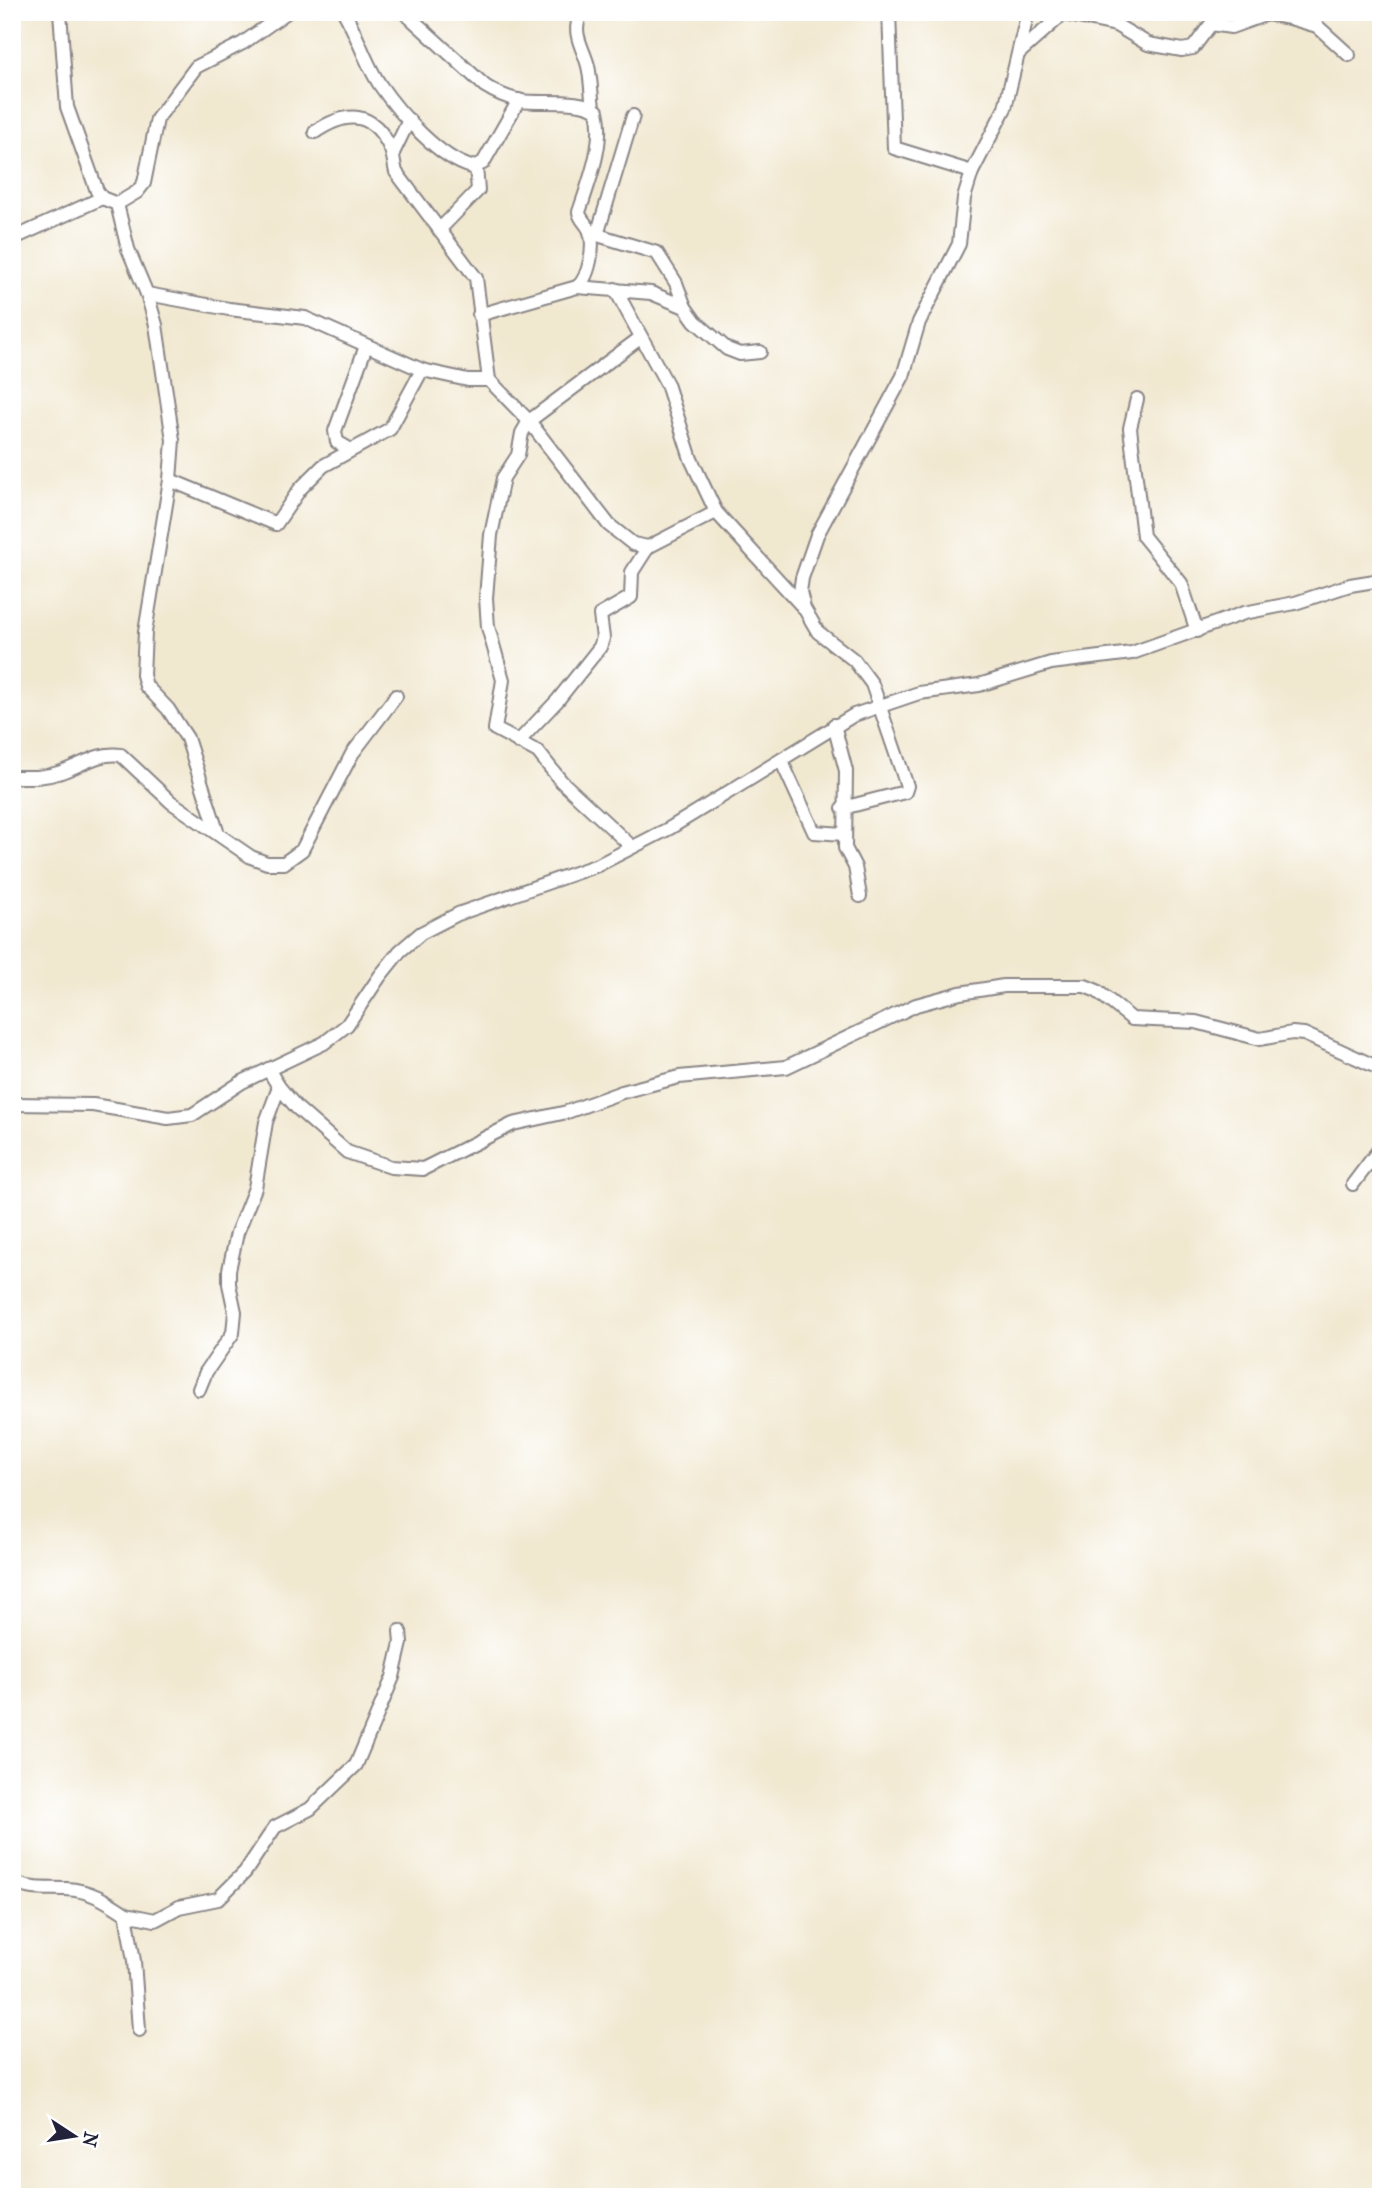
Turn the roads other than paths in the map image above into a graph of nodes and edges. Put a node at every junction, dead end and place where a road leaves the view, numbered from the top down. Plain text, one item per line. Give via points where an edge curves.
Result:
1 (60, 12) edge
2 (287, 12) edge
3 (344, 12) edge
4 (404, 12) edge
5 (582, 12) edge
6 (889, 12) edge
7 (1028, 12) edge
8 (1061, 13) edge
9 (1020, 53) junction
10 (1349, 55) dead end
11 (519, 100) junction
12 (593, 107) junction
13 (633, 117) dead end
14 (409, 120) junction
15 (315, 132) dead end
16 (393, 153) junction
17 (476, 167) junction
18 (972, 172) junction
19 (102, 198) junction
20 (117, 204) junction
21 (439, 229) junction
22 (594, 234) junction
23 (12, 239) edge
24 (578, 287) junction
25 (615, 289) junction
26 (147, 294) junction
27 (685, 307) junction
28 (479, 315) junction
29 (640, 338) junction
30 (366, 346) junction
31 (760, 352) dead end
32 (422, 370) junction
33 (489, 380) junction
34 (1137, 399) dead end
35 (528, 421) junction
36 (351, 450) junction
37 (170, 480) junction
38 (716, 512) junction
39 (648, 547) junction
40 (1381, 580) edge
41 (804, 608) junction
42 (1197, 631) junction
43 (396, 696) dead end
44 (878, 704) junction
45 (834, 725) junction
46 (518, 742) junction
47 (781, 760) junction
48 (12, 778) edge
49 (843, 808) junction
50 (218, 834) junction
51 (844, 834) junction
52 (631, 846) junction
53 (860, 896) dead end
54 (268, 1069) junction
55 (1381, 1069) edge
56 (279, 1087) junction
57 (12, 1104) edge
58 (1381, 1147) edge
59 (1353, 1184) dead end
60 (199, 1389) dead end
61 (400, 1631) dead end
62 (12, 1881) edge
63 (126, 1914) junction
64 (139, 2030) dead end

1 - 19 street via 67,107
2 - 20 street via 243,43 196,67 157,119 144,183
3 - 14 street via 380,85
4 - 11 street via 485,86
5 - 12 street via 576,33 588,65
6 - 18 street via 894,148
7 - 9 street
8 - 9 street
8 - 10 street via 1116,26 1148,44 1182,50 1193,48 1211,24 1231,27 1273,15 1317,26
9 - 18 street via 1005,108
11 - 12 street
11 - 17 street
12 - 22 street via 599,134 579,212
13 - 22 street
14 - 16 street
14 - 17 street via 449,156
15 - 16 street via 339,118 371,121
16 - 21 street via 396,172
17 - 21 street via 478,190
18 - 41 street via 964,198 960,244 919,322 903,376 817,535 802,578
19 - 20 street
19 - 23 street
20 - 26 street via 128,249
21 - 28 street via 476,278
22 - 24 street via 586,273
22 - 27 street via 657,253
24 - 25 street
24 - 28 street
25 - 27 street via 651,293
25 - 29 street
26 - 30 street via 305,318
26 - 37 street via 170,406
27 - 31 street via 727,349 740,354
28 - 33 street
29 - 35 street
29 - 38 street via 667,384 691,459
30 - 32 street
30 - 36 street via 335,431 337,442
32 - 33 street
32 - 36 street via 390,429
33 - 35 street
34 - 42 street via 1130,428 1143,536 1181,583
35 - 39 street via 608,525 633,544
35 - 46 street via 518,455 498,494 486,598 488,627 503,680 494,725 500,735
36 - 37 street via 314,475 276,524
37 - 50 street via 145,632 143,675 146,686 187,738
38 - 39 street
38 - 41 street
39 - 46 street via 632,572 631,597 600,615 600,647
40 - 42 street via 1244,613
41 - 44 street via 818,632 866,673
42 - 44 street via 1132,653 1051,663 979,685
43 - 50 street via 352,754 302,850 284,863 267,863
44 - 45 street
44 - 49 street via 907,789
45 - 47 street
45 - 49 street via 846,771
46 - 52 street via 538,752 561,781
47 - 51 street via 814,832
47 - 52 street via 670,828
48 - 50 street via 55,774 102,754 121,755 171,802
49 - 51 street
51 - 53 street
52 - 54 street via 598,865 458,915 421,933 393,959 347,1025 307,1052
54 - 56 street
54 - 57 street via 208,1107 181,1117 155,1117 93,1105
55 - 56 street via 1304,1034 1260,1039 1196,1022 1132,1019 1085,986 1029,985 983,989 916,1005 786,1067 679,1077 513,1124 423,1169 391,1167 348,1152
56 - 60 street via 231,1260 233,1333 205,1372
58 - 59 street
61 - 63 street via 401,1643 385,1697 356,1765 299,1817 275,1827 245,1872 218,1899 179,1907 155,1920
62 - 63 street via 33,1889 88,1892
63 - 64 street

